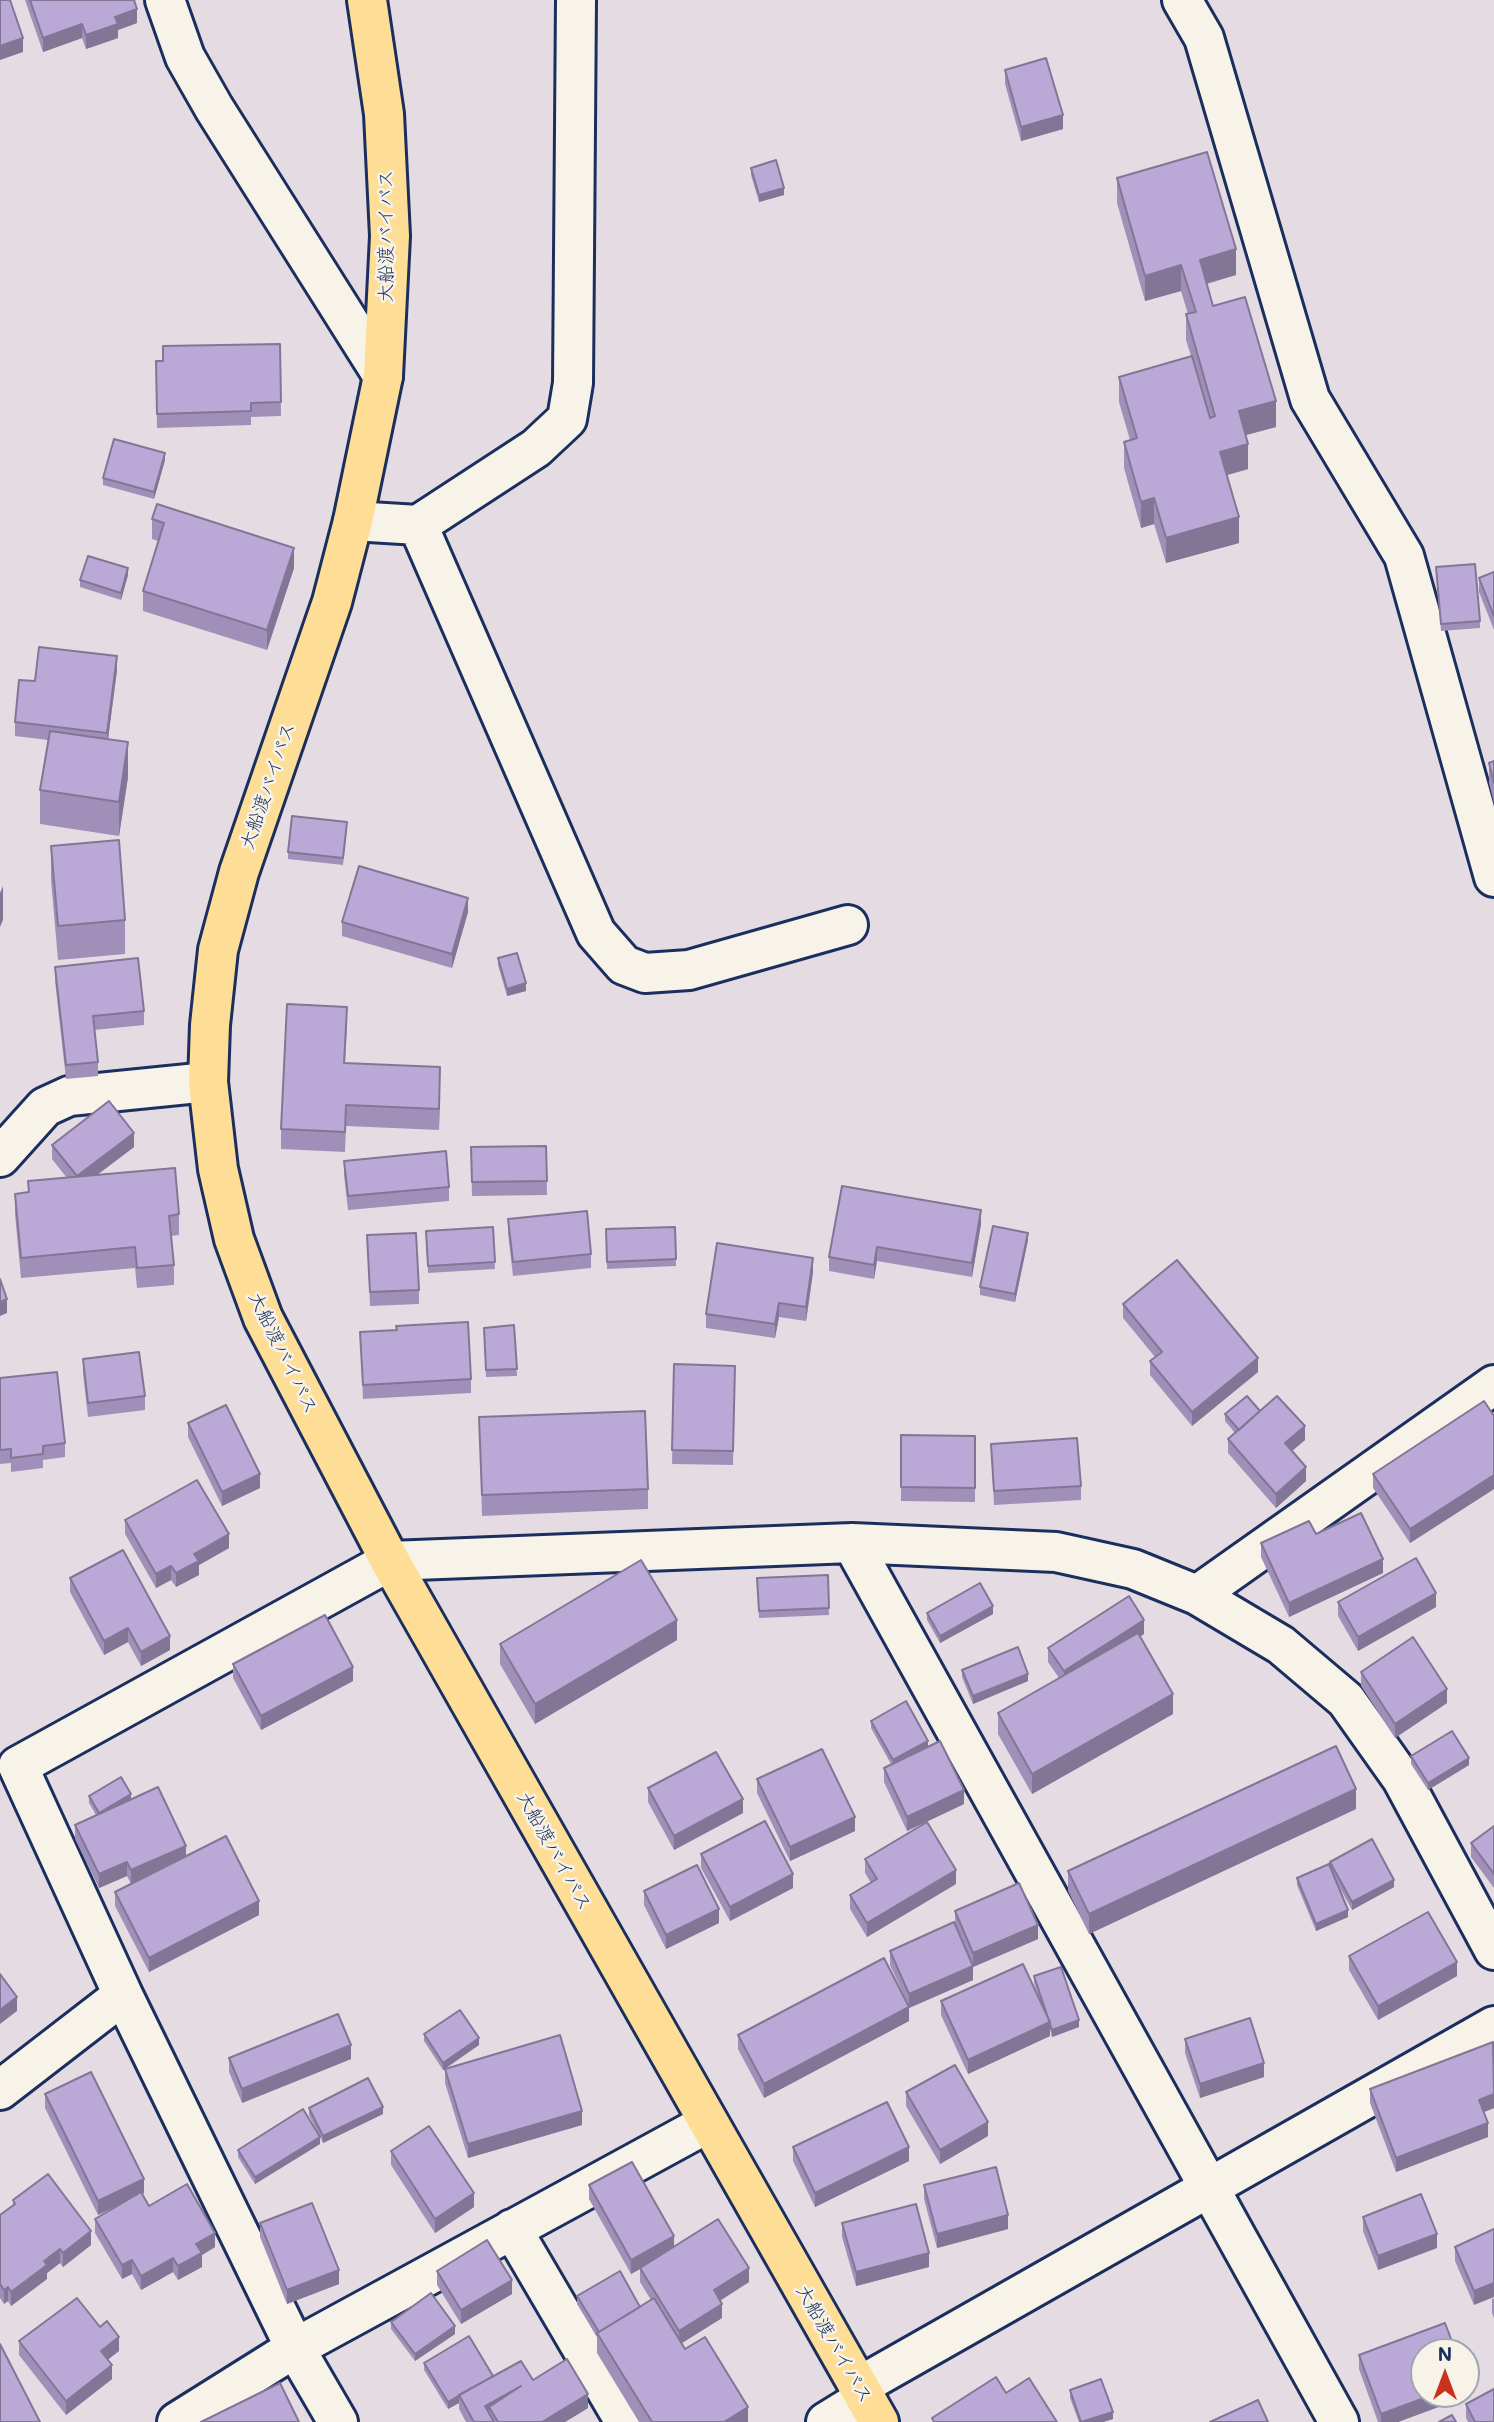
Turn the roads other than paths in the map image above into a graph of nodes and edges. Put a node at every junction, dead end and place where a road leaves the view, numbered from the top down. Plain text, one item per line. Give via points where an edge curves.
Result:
1 (165, 0) edge
2 (368, 0) edge
3 (576, 0) edge
4 (1182, 0) edge
5 (383, 376) junction
6 (353, 521) junction
7 (418, 525) junction
8 (1494, 877) edge
9 (848, 925) dead end
10 (208, 1082) junction
11 (0, 1157) edge
12 (1494, 1385) edge
13 (852, 1543) junction
14 (390, 1561) junction
15 (1198, 1595) junction
16 (9, 1753) edge
17 (1494, 1950) edge
18 (123, 1995) junction
19 (1494, 2026) edge
20 (0, 2090) edge
21 (708, 2123) junction
22 (1210, 2188) junction
23 (512, 2229) junction
24 (295, 2348) junction
25 (868, 2402) edge
26 (177, 2422) edge
27 (338, 2422) edge
28 (625, 2422) edge
29 (827, 2422) edge
30 (1339, 2422) edge

1 - 5 street via 185,57 214,108
2 - 5 highway, 大船渡バイパス via 384,114 389,222
3 - 7 street via 573,383 567,419 536,448
4 - 8 street via 1204,38 1310,399 1404,556
5 - 6 highway, 大船渡バイパス
6 - 7 street
6 - 10 highway, 大船渡バイパス via 218,950
7 - 9 street via 596,933 624,964 645,973 689,970
10 - 11 street via 69,1096 45,1107
10 - 14 highway, 大船渡バイパス via 218,1169 234,1239 262,1318
12 - 15 street
13 - 14 street
13 - 15 street via 1056,1552 1133,1569
13 - 22 street
14 - 16 street
14 - 21 highway, 大船渡バイパス
15 - 17 street via 1281,1645 1346,1700 1402,1779
16 - 18 street
18 - 20 street
18 - 24 street
19 - 22 street
21 - 23 street
21 - 25 highway, 大船渡バイパス
22 - 25 street
22 - 30 street
23 - 24 street
23 - 28 street
24 - 26 street
24 - 27 street
25 - 29 street

